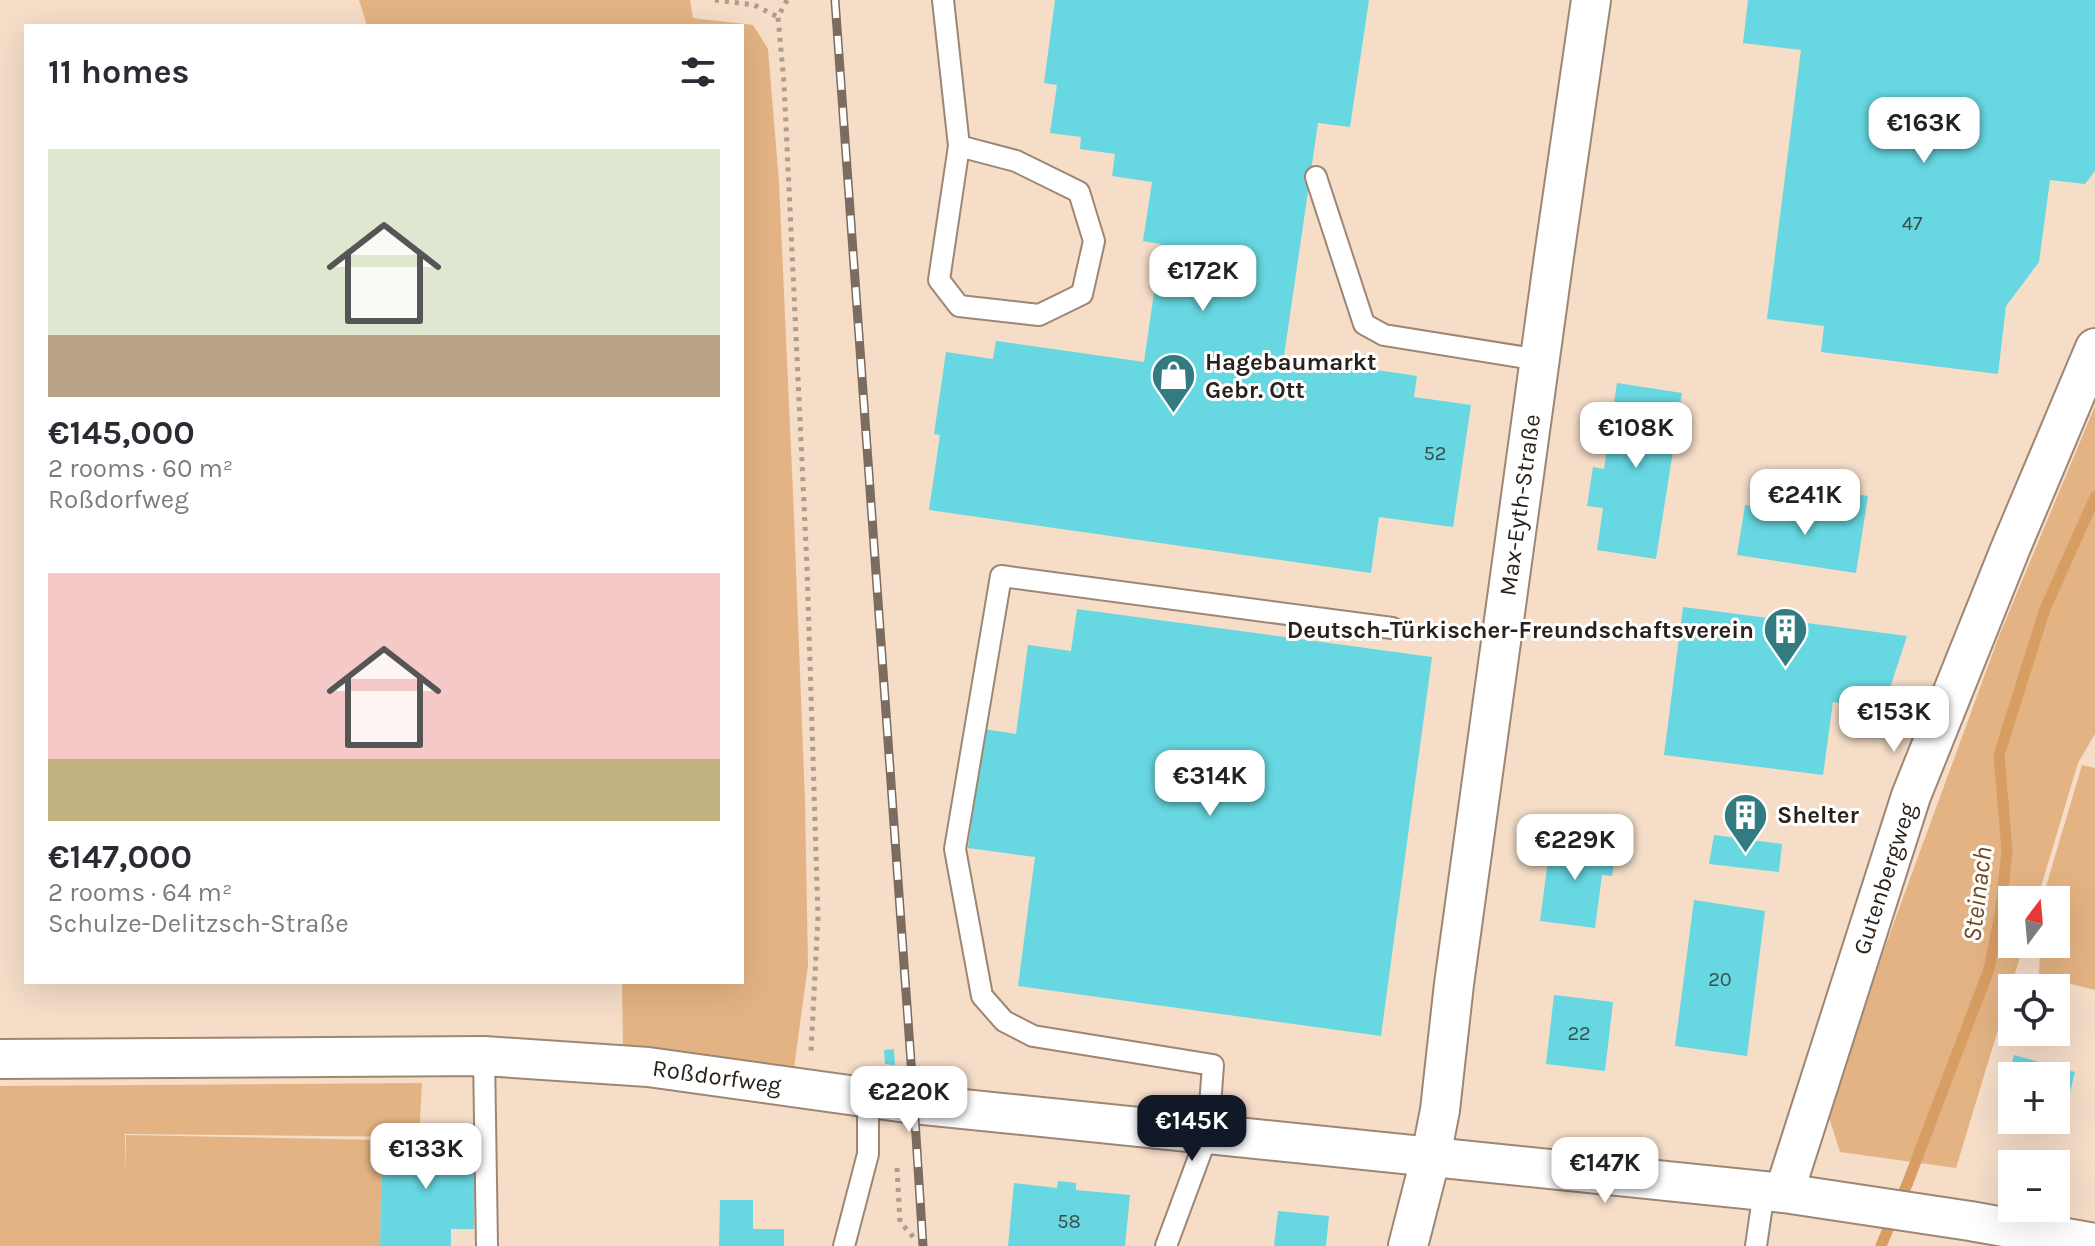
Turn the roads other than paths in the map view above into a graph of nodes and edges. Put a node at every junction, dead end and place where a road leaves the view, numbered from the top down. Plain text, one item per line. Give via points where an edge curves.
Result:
1 (943, 0) edge
2 (1591, 0) edge
3 (959, 146) junction
4 (1316, 177) dead end
5 (2095, 348) edge
6 (1540, 360) junction
7 (1392, 628) dead end
8 (484, 1056) junction
9 (0, 1059) edge
10 (868, 1096) junction
11 (1208, 1133) junction
12 (1431, 1156) junction
13 (1774, 1192) junction
14 (2095, 1243) edge
15 (487, 1246) edge
16 (844, 1246) edge
17 (1166, 1246) edge
18 (1408, 1246) edge
19 (1756, 1246) edge

1 - 3 lane
2 - 6 street, Max-Eyth-Straße
3 - 3 lane via 939,280 959,306 1039,315 1082,294 1094,241 1079,192 1016,161
4 - 6 lane via 1364,324 1384,335
5 - 13 street, Gutenbergweg via 1911,796
6 - 12 street, Max-Eyth-Straße
7 - 11 lane via 1001,576 955,849 982,996 1004,1021 1033,1036 1213,1065
8 - 9 street, Roßdorfweg
8 - 10 street, Roßdorfweg via 648,1067
8 - 15 lane
10 - 11 street, Roßdorfweg
10 - 16 lane via 868,1154
11 - 12 street, Roßdorfweg
11 - 17 lane
12 - 13 street, Roßdorfweg
12 - 18 street, Max-Eyth-Straße
13 - 14 street, Roßdorfweg
13 - 19 lane

